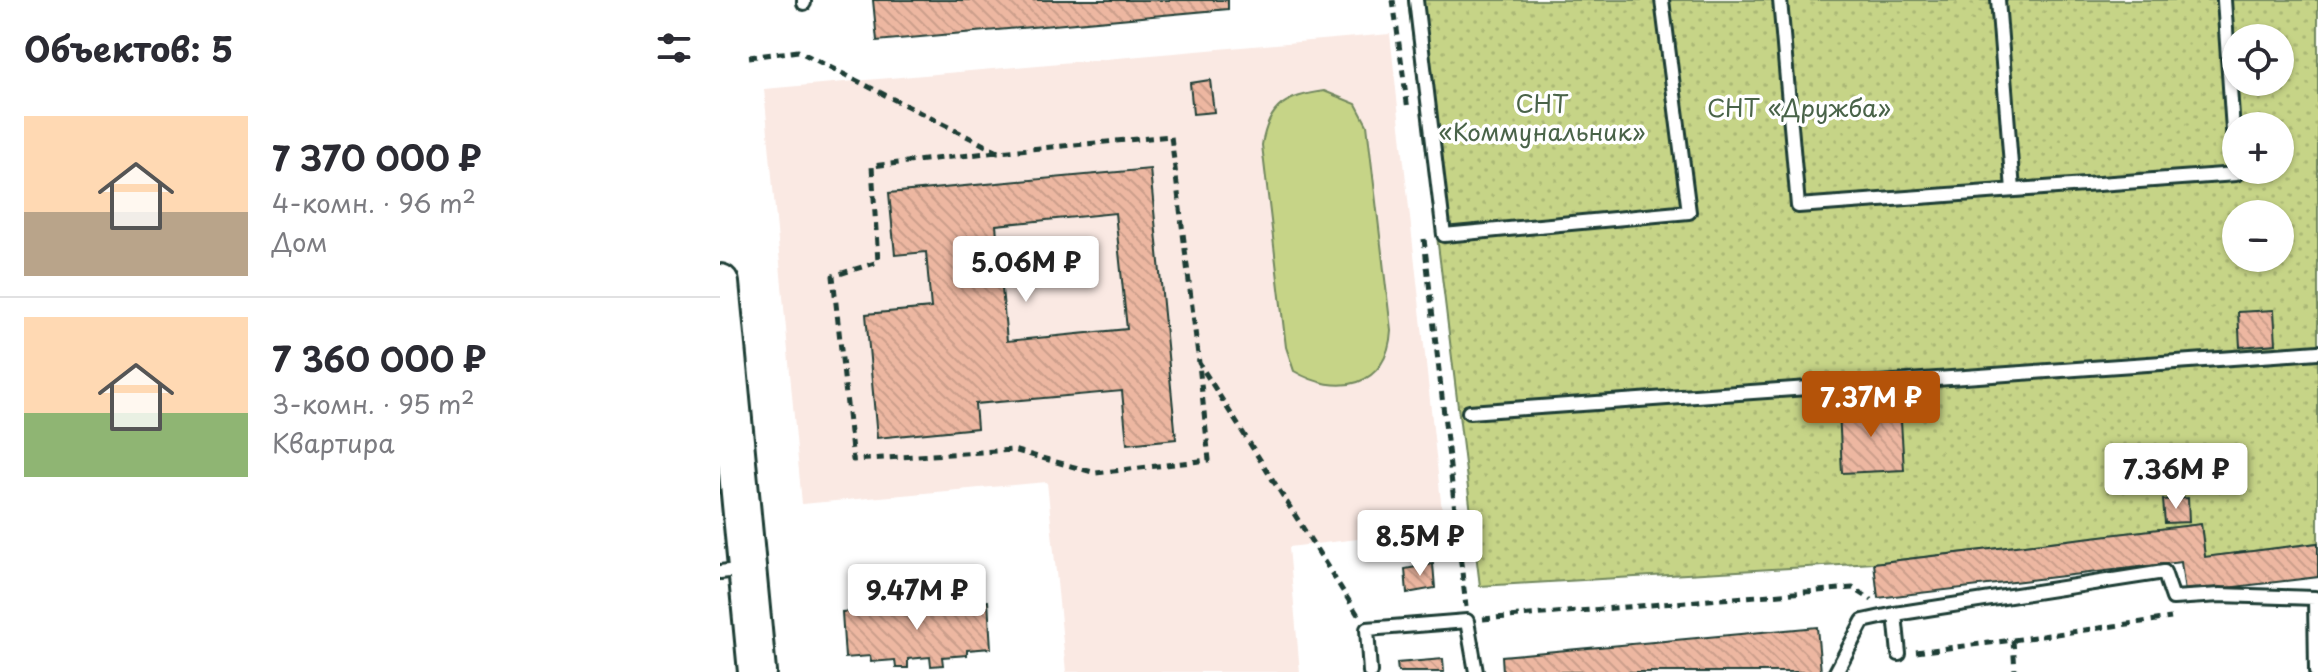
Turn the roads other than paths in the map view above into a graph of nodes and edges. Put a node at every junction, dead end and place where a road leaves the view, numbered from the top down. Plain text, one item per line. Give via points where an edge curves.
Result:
1 (1416, 0) edge
2 (1662, 0) edge
3 (1780, 0) edge
4 (1998, 0) edge
5 (2224, 0) edge
6 (2013, 190) junction
7 (720, 283) edge
8 (2318, 352) edge
9 (1469, 412) dead end
10 (734, 570) edge
11 (2317, 598) edge
12 (1895, 614) junction
13 (1899, 654) road end
14 (757, 672) edge
15 (1370, 672) edge
16 (1476, 672) edge
17 (1836, 672) edge
18 (2316, 672) edge

1 - 2 lane via 1444,235 1689,212
3 - 6 lane via 1798,206
4 - 6 lane
5 - 6 lane via 2236,174
7 - 10 street
8 - 9 lane
10 - 14 street
11 - 12 lane via 2173,598 2164,572
11 - 18 lane
12 - 13 lane
12 - 17 lane via 1863,621
15 - 16 lane via 1367,629 1467,621

